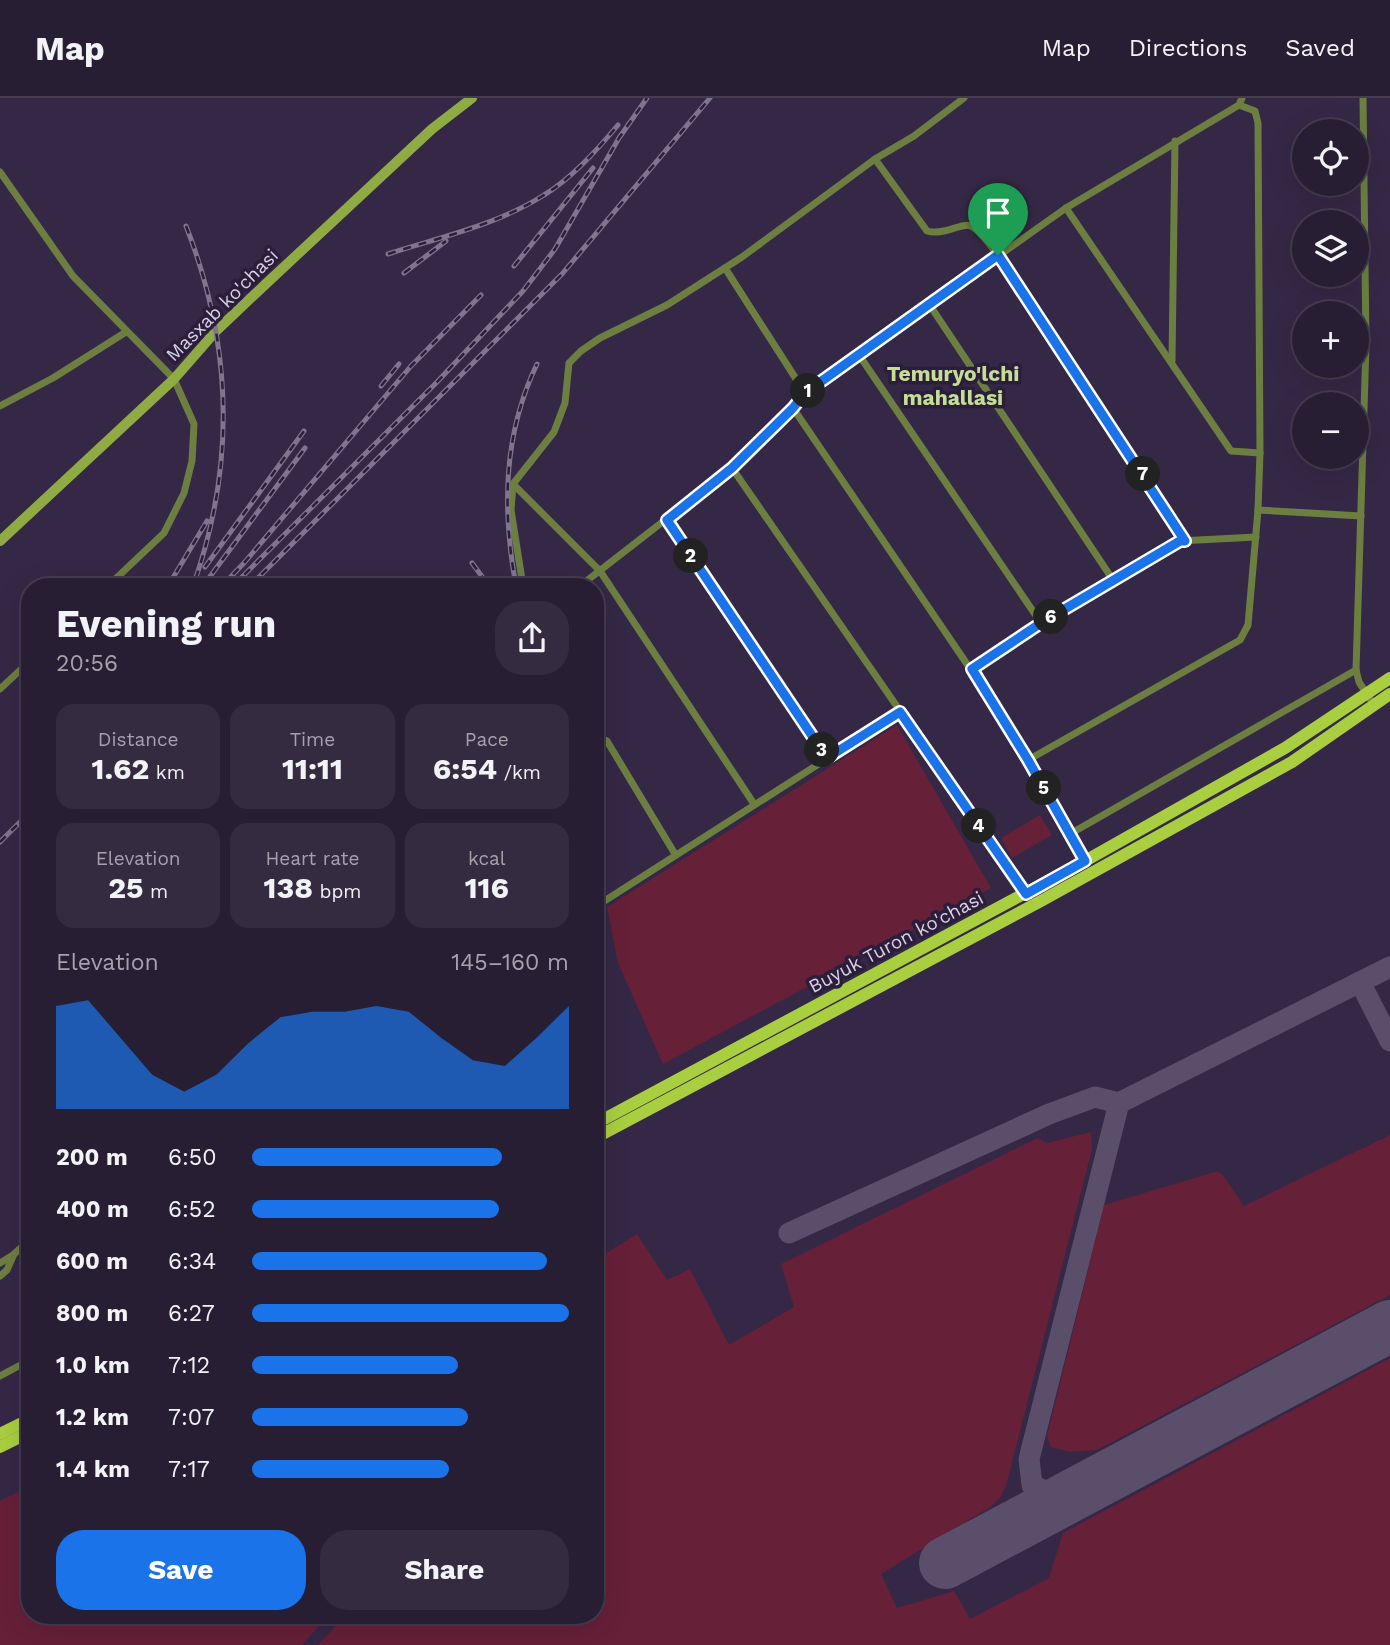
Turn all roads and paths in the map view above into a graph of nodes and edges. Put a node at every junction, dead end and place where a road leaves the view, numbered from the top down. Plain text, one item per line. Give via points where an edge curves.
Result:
1 (472, 98) edge
2 (964, 98) edge
3 (1363, 98) edge
4 (1240, 101) edge
5 (1175, 141) junction
6 (875, 159) junction
7 (0, 172) edge
8 (1066, 208) junction
9 (998, 255) junction
10 (725, 268) junction
11 (929, 304) junction
12 (126, 332) junction
13 (859, 355) junction
14 (1172, 362) junction
15 (174, 379) junction
16 (805, 393) junction
17 (0, 406) edge
18 (793, 408) junction
19 (1260, 453) junction
20 (732, 468) junction
21 (513, 484) junction
22 (1258, 510) junction
23 (1361, 516) junction
24 (667, 520) junction
25 (1256, 537) junction
26 (0, 541) edge
27 (1185, 541) junction
28 (600, 571) junction
29 (116, 578) edge
30 (522, 578) edge
31 (591, 578) edge
32 (1113, 580) junction
33 (1041, 623) junction
34 (21, 669) edge
35 (972, 669) junction
36 (1356, 670) junction
37 (1390, 678) edge
38 (0, 689) edge
39 (1390, 694) edge
40 (1370, 700) junction
41 (900, 712) junction
42 (604, 740) edge
43 (827, 758) junction
44 (1028, 760) junction
45 (754, 804) junction
46 (1070, 834) junction
47 (675, 854) junction
48 (1085, 861) junction
49 (1026, 894) junction
50 (604, 901) edge
51 (604, 1123) edge
52 (604, 1123) edge
53 (21, 1248) edge
54 (14, 1255) junction
55 (0, 1263) edge
56 (0, 1276) edge
57 (21, 1365) edge
58 (0, 1376) edge
59 (21, 1424) edge
60 (0, 1434) edge
61 (21, 1436) edge
62 (0, 1447) edge

1 - 15 main road, Masxab ko'chasi via 432,129 270,280
2 - 6 street
3 - 23 street via 1366,345
4 - 5 street
4 - 19 street via 1255,111 1258,123
5 - 8 street
5 - 14 street
6 - 9 street via 927,231 973,227
6 - 10 street
7 - 12 street via 73,276
8 - 9 street
8 - 14 street
9 - 11 street
9 - 27 street
10 - 16 street
10 - 21 street via 667,305 600,338 569,363 565,403 554,432
11 - 13 street
11 - 32 street
12 - 15 street
12 - 17 street
13 - 16 street
13 - 33 street
14 - 19 street via 1231,450
15 - 26 main road, Masxab ko'chasi
15 - 29 street via 194,425 184,493 164,533
16 - 18 street
18 - 20 street
18 - 35 street
19 - 22 street
20 - 24 street
20 - 41 street
21 - 28 street
21 - 30 street via 511,510
22 - 23 street
22 - 25 street
23 - 36 street
24 - 28 street
24 - 43 street
25 - 27 street
25 - 44 street via 1248,625 1240,640
27 - 32 street
28 - 31 street
28 - 45 street
32 - 33 street
33 - 35 street
34 - 38 street
35 - 44 street
36 - 40 street
36 - 46 street
37 - 40 main road, Buyuk Turon ko'chasi
39 - 40 main road, Buyuk Turon ko'chasi
40 - 48 main road, Buyuk Turon ko'chasi
40 - 51 main road, Buyuk Turon ko'chasi via 1292,762 1041,901
41 - 43 street
41 - 49 street
42 - 47 street
43 - 45 street
44 - 46 street
45 - 47 street
46 - 48 street
47 - 50 street
48 - 49 main road, Buyuk Turon ko'chasi
49 - 52 main road, Buyuk Turon ko'chasi
53 - 54 street
54 - 55 street
54 - 56 street
57 - 58 street
59 - 60 main road
61 - 62 main road

